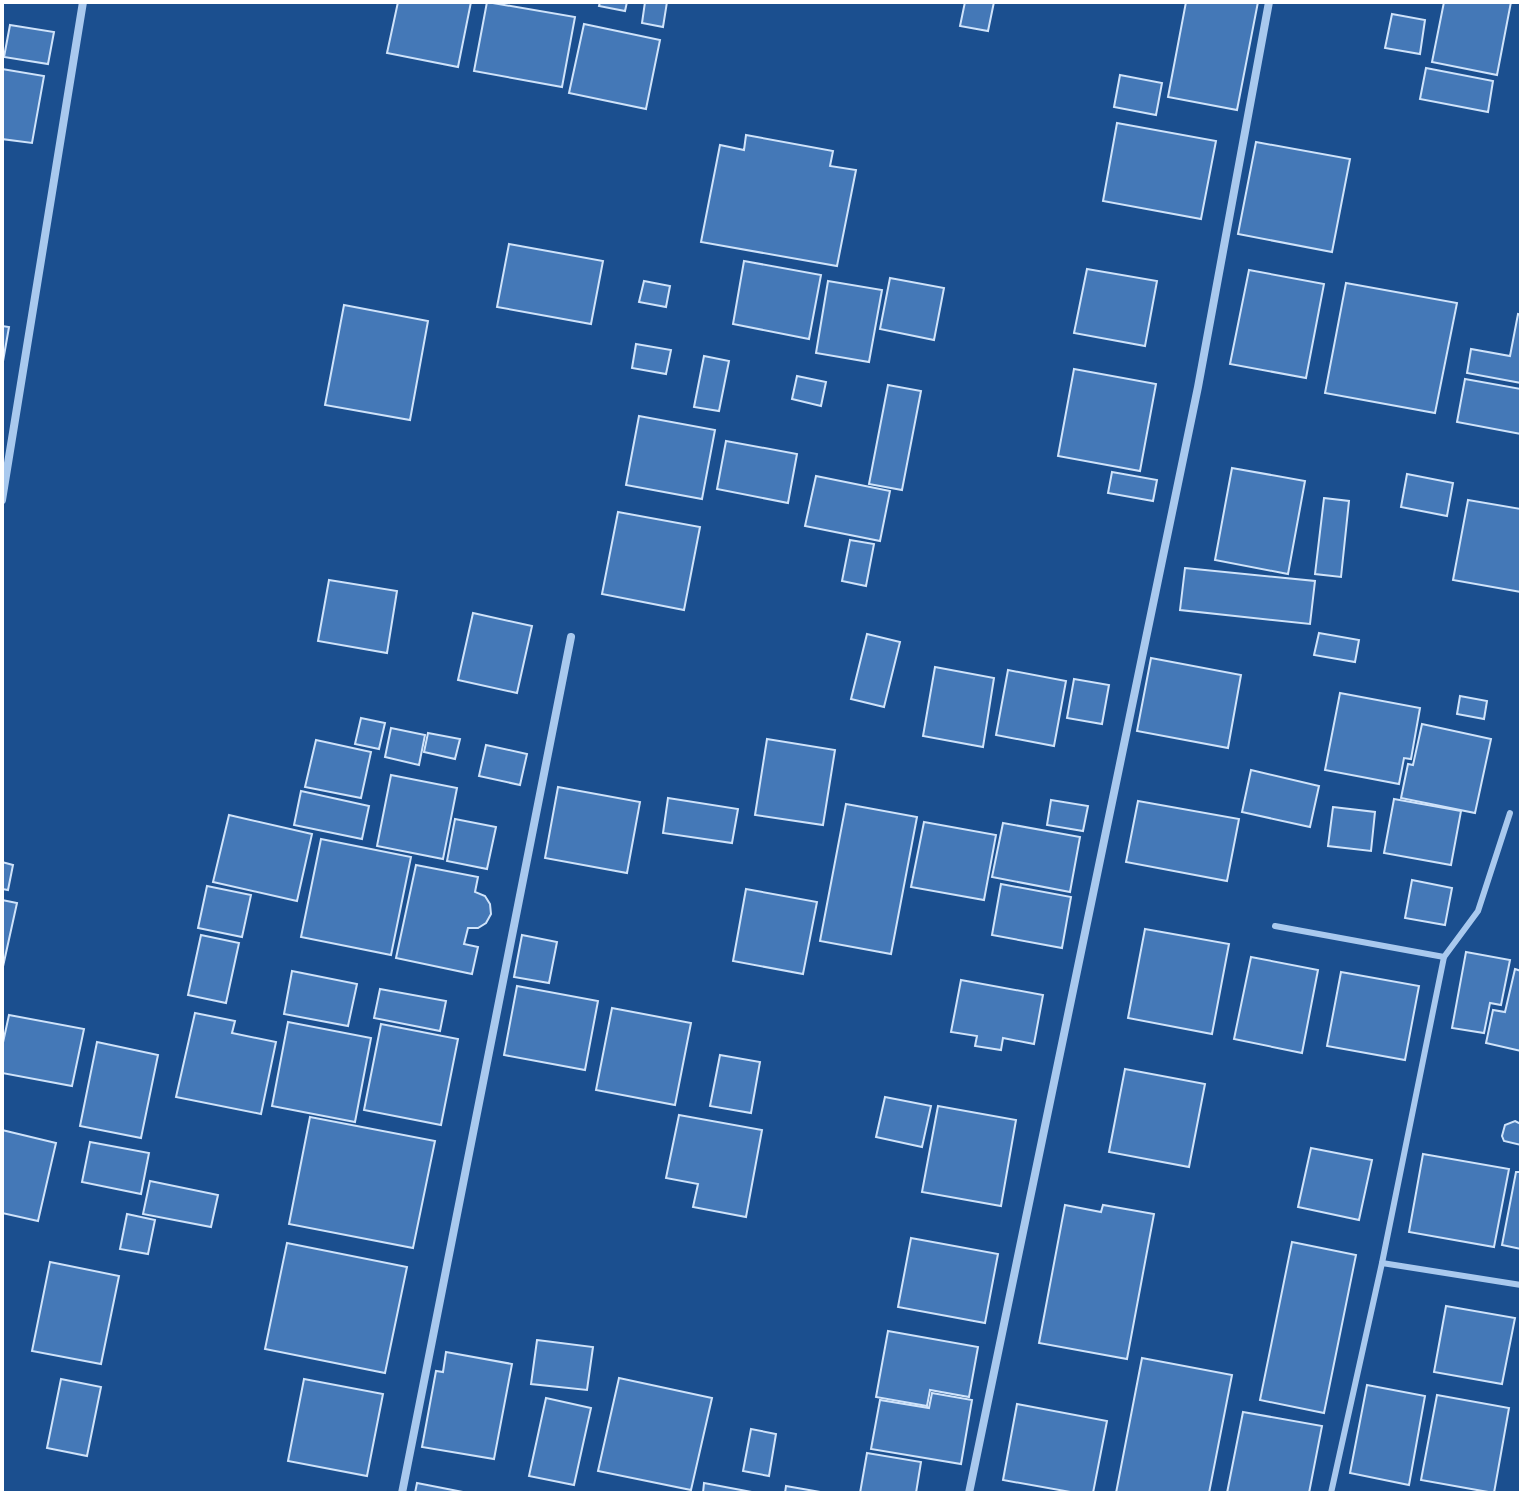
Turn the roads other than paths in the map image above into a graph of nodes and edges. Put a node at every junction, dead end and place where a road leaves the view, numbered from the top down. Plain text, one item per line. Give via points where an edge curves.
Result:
1 (83, 2) edge
2 (1269, 2) edge
3 (2, 500) edge
4 (571, 637) dead end
5 (1510, 813) dead end
6 (1275, 926) dead end
7 (1444, 957) junction
8 (1382, 1263) junction
9 (1521, 1285) edge
10 (402, 1493) edge
11 (969, 1493) edge
12 (1331, 1493) edge

1 - 3 street
2 - 11 street via 1198,387
4 - 10 street
5 - 7 lane via 1478,911
6 - 7 lane
7 - 8 lane
8 - 9 lane
8 - 12 lane

